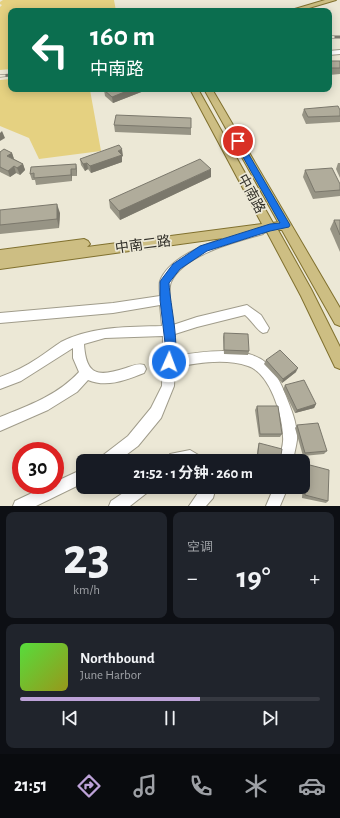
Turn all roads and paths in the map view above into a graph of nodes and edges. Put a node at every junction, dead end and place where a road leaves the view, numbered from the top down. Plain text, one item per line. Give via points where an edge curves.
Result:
1 (333, 0) edge
2 (340, 2) edge
3 (302, 8) edge
4 (318, 8) edge
5 (196, 92) edge
6 (210, 92) edge
7 (284, 222) junction
8 (268, 224) junction
9 (0, 255) edge
10 (0, 264) edge
11 (165, 300) junction
12 (0, 318) edge
13 (340, 320) edge
14 (263, 328) dead end
15 (169, 331) junction
16 (78, 341) junction
17 (169, 362) junction
18 (340, 362) edge
19 (140, 369) dead end
20 (86, 373) junction
21 (0, 383) edge
22 (0, 424) edge
23 (116, 454) edge
24 (287, 454) edge
25 (76, 479) edge
26 (135, 494) edge
27 (207, 494) edge
28 (278, 494) edge
29 (20, 506) edge
30 (116, 506) edge
31 (196, 506) edge
32 (273, 506) edge

1 - 3 main road
2 - 4 main road
5 - 8 main road, 中南路
6 - 7 main road, 中南路
7 - 8 main road, 中南二路
7 - 13 main road, 中南路
8 - 9 main road, 中南二路
8 - 10 main road, 中南二路
8 - 11 street via 203,249 176,266 164,282
8 - 18 main road, 中南路
11 - 12 street via 113,308
11 - 15 street
14 - 15 street via 257,318 247,310
15 - 16 street via 105,333
15 - 17 street
16 - 20 street via 80,361
16 - 21 street via 65,346 17,377
17 - 23 street via 168,386 156,413 133,441
17 - 24 street via 226,357 253,361 261,367 274,383 283,403 290,437
19 - 20 street via 97,379
20 - 22 street via 73,388 55,399
25 - 29 street
26 - 30 street
27 - 31 street
28 - 32 street

